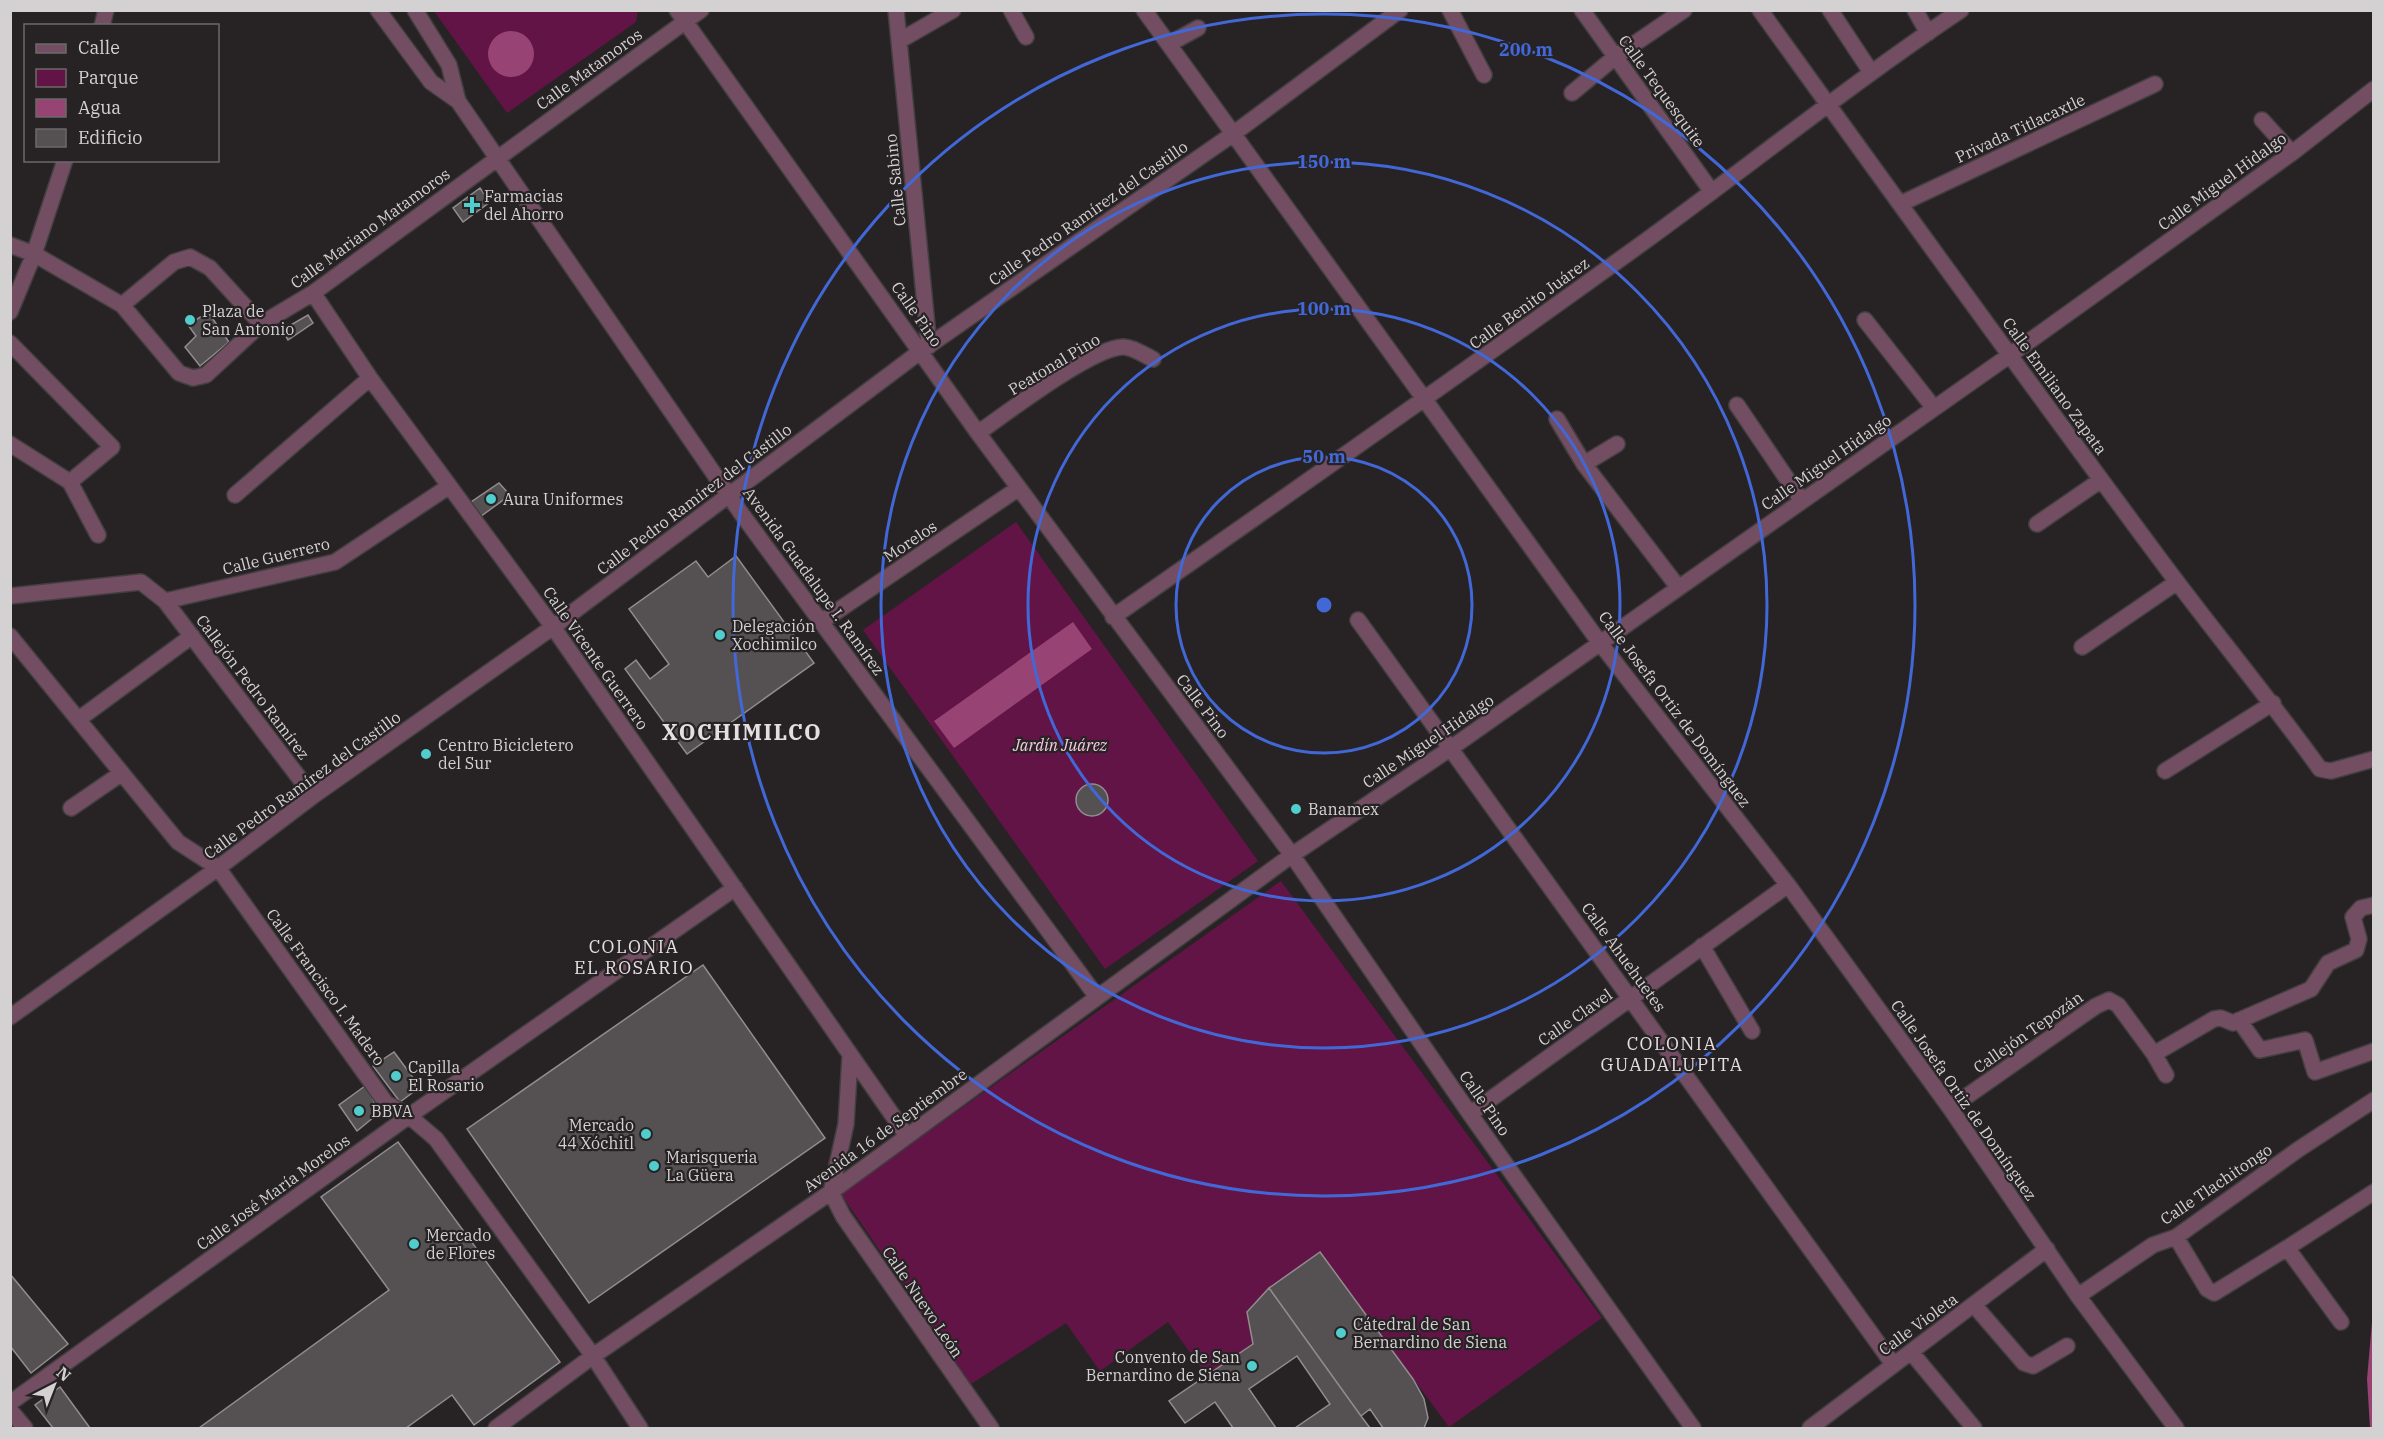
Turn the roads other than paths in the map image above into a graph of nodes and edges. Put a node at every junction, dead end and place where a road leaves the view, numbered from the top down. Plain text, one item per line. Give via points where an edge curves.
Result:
1 (378, 10) edge
2 (415, 10) edge
3 (701, 10) edge
4 (896, 10) edge
5 (953, 10) edge
6 (1011, 10) edge
7 (1144, 10) edge
8 (1400, 10) edge
9 (1450, 10) edge
10 (1582, 10) edge
11 (1684, 10) edge
12 (1760, 10) edge
13 (1830, 10) edge
14 (1915, 10) edge
15 (1961, 10) edge
16 (682, 15) edge
17 (1198, 28) dead end
18 (1928, 33) junction
19 (1026, 36) dead end
20 (899, 41) junction
21 (1169, 44) junction
22 (1615, 57) junction
23 (1871, 72) junction
24 (1484, 75) dead end
25 (2155, 84) dead end
26 (2373, 89) edge
27 (1572, 93) dead end
28 (458, 101) junction
29 (1827, 104) junction
30 (2262, 120) dead end
31 (1233, 134) junction
32 (2292, 153) junction
33 (498, 157) junction
34 (64, 162) edge
35 (1712, 192) junction
36 (1900, 204) junction
37 (10, 245) edge
38 (34, 254) junction
39 (313, 293) junction
40 (122, 305) junction
41 (10, 312) edge
42 (1865, 320) dead end
43 (261, 324) junction
44 (10, 343) edge
45 (925, 348) junction
46 (2010, 355) junction
47 (1153, 359) dead end
48 (370, 378) junction
49 (1426, 400) junction
50 (1737, 405) dead end
51 (1934, 408) junction
52 (1557, 419) dead end
53 (978, 433) junction
54 (10, 444) edge
55 (1617, 444) dead end
56 (1584, 464) junction
57 (2101, 480) junction
58 (70, 482) junction
59 (448, 487) junction
60 (1018, 489) junction
61 (235, 495) dead end
62 (730, 495) junction
63 (1802, 501) junction
64 (2037, 524) dead end
65 (98, 535) dead end
66 (2177, 582) junction
67 (1678, 587) junction
68 (10, 596) edge
69 (165, 601) junction
70 (1113, 616) junction
71 (1358, 620) dead end
72 (821, 622) junction
73 (553, 627) junction
74 (10, 636) edge
75 (192, 636) junction
76 (1600, 642) junction
77 (2082, 647) dead end
78 (2273, 703) junction
79 (79, 719) junction
80 (1451, 748) junction
81 (2373, 759) edge
82 (2165, 771) dead end
83 (122, 772) junction
84 (313, 796) junction
85 (71, 808) dead end
86 (1292, 855) junction
87 (219, 868) junction
88 (1788, 885) junction
89 (735, 888) junction
90 (2373, 905) edge
91 (1702, 946) junction
92 (1097, 997) junction
93 (1632, 998) junction
94 (10, 1017) edge
95 (2239, 1020) junction
96 (1752, 1031) dead end
97 (2373, 1051) edge
98 (2154, 1054) junction
99 (850, 1057) junction
100 (2166, 1075) dead end
101 (2373, 1100) edge
102 (1950, 1108) junction
103 (1470, 1114) junction
104 (409, 1116) junction
105 (907, 1136) junction
106 (831, 1192) junction
107 (2373, 1192) edge
108 (2176, 1237) junction
109 (2287, 1248) junction
110 (2047, 1250) junction
111 (2078, 1296) junction
112 (1974, 1305) junction
113 (2341, 1322) dead end
114 (2067, 1346) dead end
115 (1911, 1352) junction
116 (593, 1356) junction
117 (1893, 1364) junction
118 (10, 1403) edge
119 (10, 1410) edge
120 (25, 1428) edge
121 (496, 1428) edge
122 (640, 1428) edge
123 (991, 1428) edge
124 (1693, 1428) edge
125 (1810, 1428) edge
126 (1974, 1428) edge
127 (2176, 1428) edge

1 - 28 street, Avenida Guadalupe I. Ramírez via 431,82
2 - 28 street via 449,64
3 - 16 street, Calle Matamoros
4 - 20 street, Calle Sabino
5 - 20 street
6 - 19 street
7 - 21 street, Calle Josefa Ortiz de Domínguez
8 - 31 street, Calle Pedro Ramírez del Castillo
9 - 24 street
10 - 22 street, Calle Tequesquite
11 - 22 street
12 - 29 street, Calle Emiliano Zapata
13 - 23 street
14 - 18 street
15 - 18 street, Calle Benito Juárez
16 - 33 street, Calle Matamoros
16 - 45 street, Calle Pino
17 - 21 street
18 - 23 street, Calle Benito Juárez
20 - 45 street, Calle Sabino
21 - 31 street, Calle Josefa Ortiz de Domínguez
22 - 27 street
22 - 35 street, Calle Tequesquite
23 - 29 street, Calle Benito Juárez
25 - 36 street, Privada Titlacaxtle
26 - 32 street, Calle Miguel Hidalgo
28 - 33 street, Avenida Guadalupe I. Ramírez
29 - 35 street, Calle Benito Juárez
29 - 36 street, Calle Emiliano Zapata
30 - 32 street
31 - 45 street, Calle Pedro Ramírez del Castillo
31 - 49 street, Calle Josefa Ortiz de Domínguez
32 - 46 street, Calle Miguel Hidalgo
33 - 39 street, Calle Mariano Matamoros
33 - 62 street, Avenida Guadalupe I. Ramírez
34 - 38 street
35 - 49 street, Calle Benito Juárez
36 - 46 street, Calle Emiliano Zapata
37 - 38 street, Calle Mariano Matamoros
38 - 40 street, Calle Mariano Matamoros
38 - 41 street
39 - 43 street, Calle Mariano Matamoros
39 - 48 street, Calle Vicente Guerrero
40 - 43 street via 174,262 190,257 210,267
40 - 43 street, Calle Mariano Matamoros via 179,373 193,378 206,375
42 - 51 street
44 - 58 street via 112,447
45 - 53 street, Calle Pino
45 - 62 street, Calle Pedro Ramírez del Castillo
46 - 51 street, Calle Miguel Hidalgo
46 - 57 street, Calle Emiliano Zapata
47 - 53 street, Peatonal Pino via 1124,346 1104,352
48 - 59 street, Calle Vicente Guerrero
48 - 61 street
49 - 70 street, Calle Benito Juárez
49 - 76 street, Calle Josefa Ortiz de Domínguez
50 - 63 street
51 - 63 street, Calle Miguel Hidalgo
52 - 56 street
53 - 60 street, Calle Pino
54 - 58 street
55 - 56 street
56 - 67 street
57 - 64 street
57 - 66 street, Calle Emiliano Zapata
58 - 65 street
59 - 69 street, Calle Guerrero via 335,562
59 - 73 street, Calle Vicente Guerrero
60 - 70 street, Calle Pino
60 - 72 street, Morelos
62 - 72 street, Avenida Guadalupe I. Ramírez
62 - 73 street, Calle Pedro Ramírez del Castillo
63 - 67 street, Calle Miguel Hidalgo
66 - 77 street
66 - 78 street, Calle Emiliano Zapata
67 - 76 street, Calle Miguel Hidalgo
68 - 69 street, Callejón Pedro Ramírez via 141,582
69 - 75 street, Callejón Pedro Ramírez
70 - 86 street, Calle Pino
71 - 80 street, Calle Ahuehuetes
72 - 92 street, Avenida Guadalupe I. Ramírez
73 - 84 street, Calle Pedro Ramírez del Castillo
73 - 89 street, Calle Vicente Guerrero
74 - 79 street, Calle Francisco I. Madero
75 - 79 street
75 - 84 street, Callejón Pedro Ramírez
76 - 80 street, Calle Miguel Hidalgo
76 - 88 street, Calle Josefa Ortiz de Domínguez
78 - 81 street, Calle Emiliano Zapata via 2320,769 2331,771
78 - 82 street
79 - 83 street, Calle Francisco I. Madero
80 - 86 street, Calle Miguel Hidalgo
80 - 93 street, Calle Ahuehuetes
83 - 85 street
83 - 87 street, Calle Francisco I. Madero via 178,843
84 - 87 street, Calle Pedro Ramírez del Castillo
86 - 92 street, Avenida 16 de Septiembre
86 - 103 street, Calle Pino
87 - 94 street, Calle Pedro Ramírez del Castillo
87 - 104 street, Calle Francisco I. Madero via 386,1103
88 - 91 street, Calle Clavel
88 - 102 street, Calle Josefa Ortiz de Domínguez
89 - 99 street, Calle Vicente Guerrero
89 - 104 street, Calle José María Morelos
90 - 95 street via 2356,911 2353,917 2359,945 2356,950 2328,963 2311,989
91 - 93 street, Calle Clavel
91 - 96 street
92 - 105 street, Avenida 16 de Septiembre
93 - 103 street, Calle Clavel
93 - 117 street, Calle Ahuehuetes
95 - 97 street via 2260,1050 2305,1040 2315,1072
95 - 98 street via 2229,1023 2214,1018
98 - 100 street, Callejón Tepozán
98 - 102 street, Callejón Tepozán via 2118,1005 2109,1000
99 - 105 street, Calle Vicente Guerrero
99 - 106 street via 846,1124
101 - 108 street, Calle Tlachitongo
102 - 110 street, Calle Josefa Ortiz de Domínguez
103 - 124 street, Calle Pino
104 - 116 street, Calle Francisco I. Madero via 436,1139
104 - 118 street, Calle José María Morelos
105 - 106 street, Avenida 16 de Septiembre
106 - 116 street, Avenida 16 de Septiembre
106 - 123 street, Calle Nuevo León via 843,1216
107 - 109 street
108 - 109 street via 2207,1289 2214,1293
108 - 111 street, Calle Tlachitongo via 2153,1245
109 - 113 street
110 - 111 street, Calle Josefa Ortiz de Domínguez
110 - 112 street, Calle Violeta
111 - 127 street, Calle Josefa Ortiz de Domínguez
112 - 114 street via 2024,1363 2033,1366
112 - 115 street, Calle Violeta
115 - 117 street, Calle Violeta
115 - 126 street
116 - 121 street, Avenida 16 de Septiembre
116 - 122 street, Calle Francisco I. Madero
117 - 125 street, Calle Violeta
119 - 120 street

